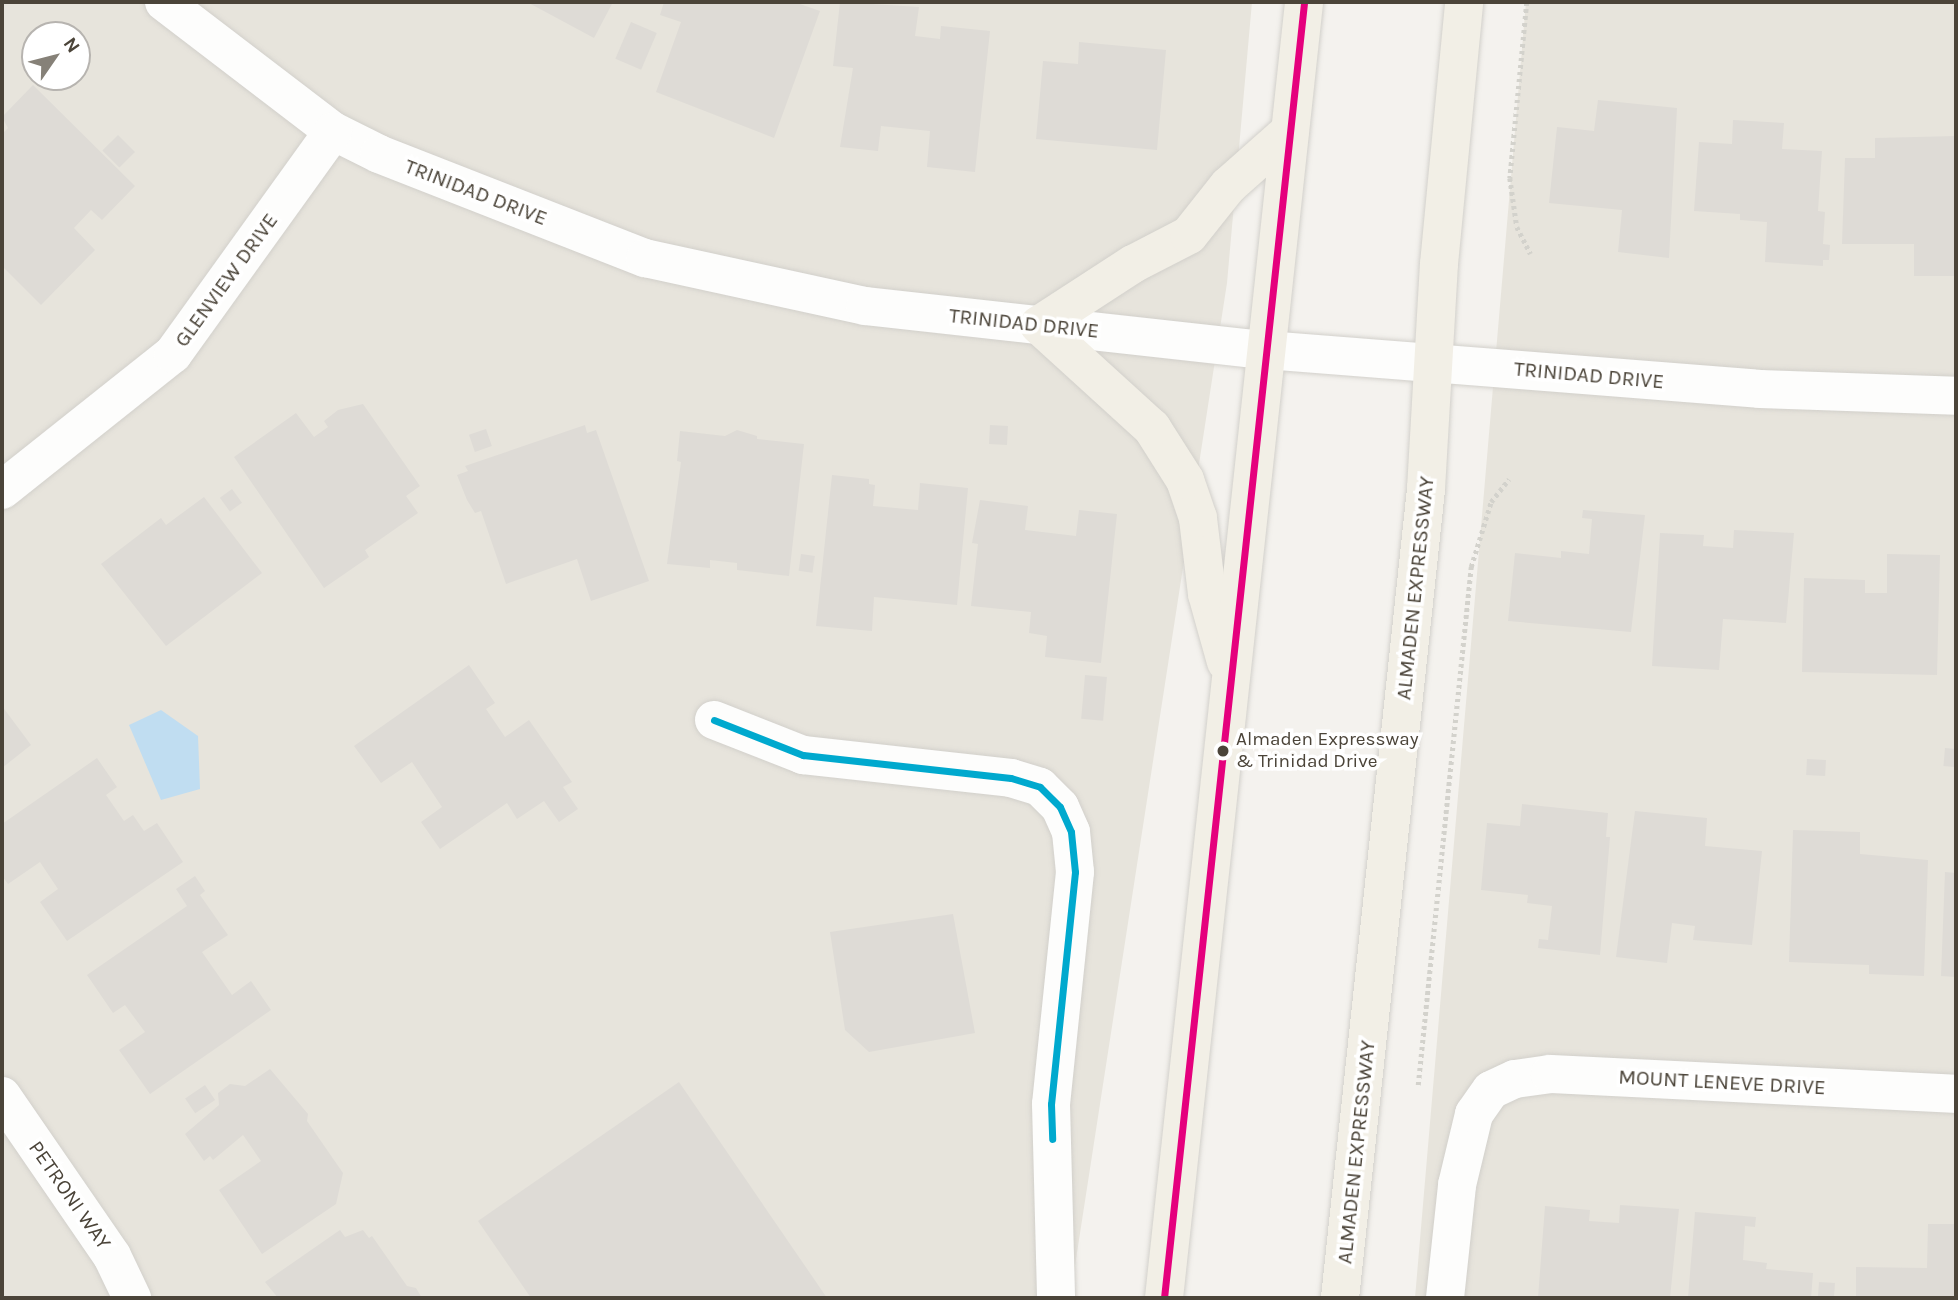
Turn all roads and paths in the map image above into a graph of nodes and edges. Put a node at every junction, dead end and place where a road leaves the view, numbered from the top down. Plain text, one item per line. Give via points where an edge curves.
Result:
1 (164, 2) edge
2 (1304, 2) edge
3 (1464, 2) edge
4 (1527, 2) edge
5 (333, 131) junction
6 (1290, 131) junction
7 (1531, 254) dead end
8 (1039, 325) junction
9 (1266, 350) junction
10 (1431, 360) junction
11 (1956, 396) edge
12 (1508, 479) dead end
13 (2, 490) edge
14 (1231, 678) junction
15 (714, 720) dead end
16 (1418, 1084) dead end
17 (1956, 1094) edge
18 (2, 1096) edge
19 (132, 1298) edge
20 (1056, 1298) edge
21 (1164, 1298) edge
22 (1340, 1298) edge
23 (1445, 1298) edge

1 - 5 street, TRINIDAD DRIVE
2 - 6 main road
3 - 10 main road, ALMADEN EXPRESSWAY
4 - 7 path via 1510,178 1517,227
5 - 8 street, TRINIDAD DRIVE via 379,154 645,258 864,306
5 - 13 street, GLENVIEW DRIVE via 173,354
6 - 8 main road via 1228,186 1189,234
6 - 9 main road
8 - 9 street, TRINIDAD DRIVE
8 - 14 main road via 1152,428 1185,480 1198,518 1207,594
9 - 10 street, TRINIDAD DRIVE
9 - 14 main road
10 - 11 street, TRINIDAD DRIVE via 1760,389
10 - 22 main road, ALMADEN EXPRESSWAY via 1426,489
12 - 16 path via 1491,502 1471,567
14 - 21 main road
15 - 20 street via 803,755 1011,778 1040,787 1060,807 1071,832 1075,872 1051,1104
17 - 23 street, MOUNT LENEVE DRIVE via 1549,1073 1515,1079 1491,1090 1474,1114 1457,1185
18 - 19 street, PETRONI WAY via 112,1256

